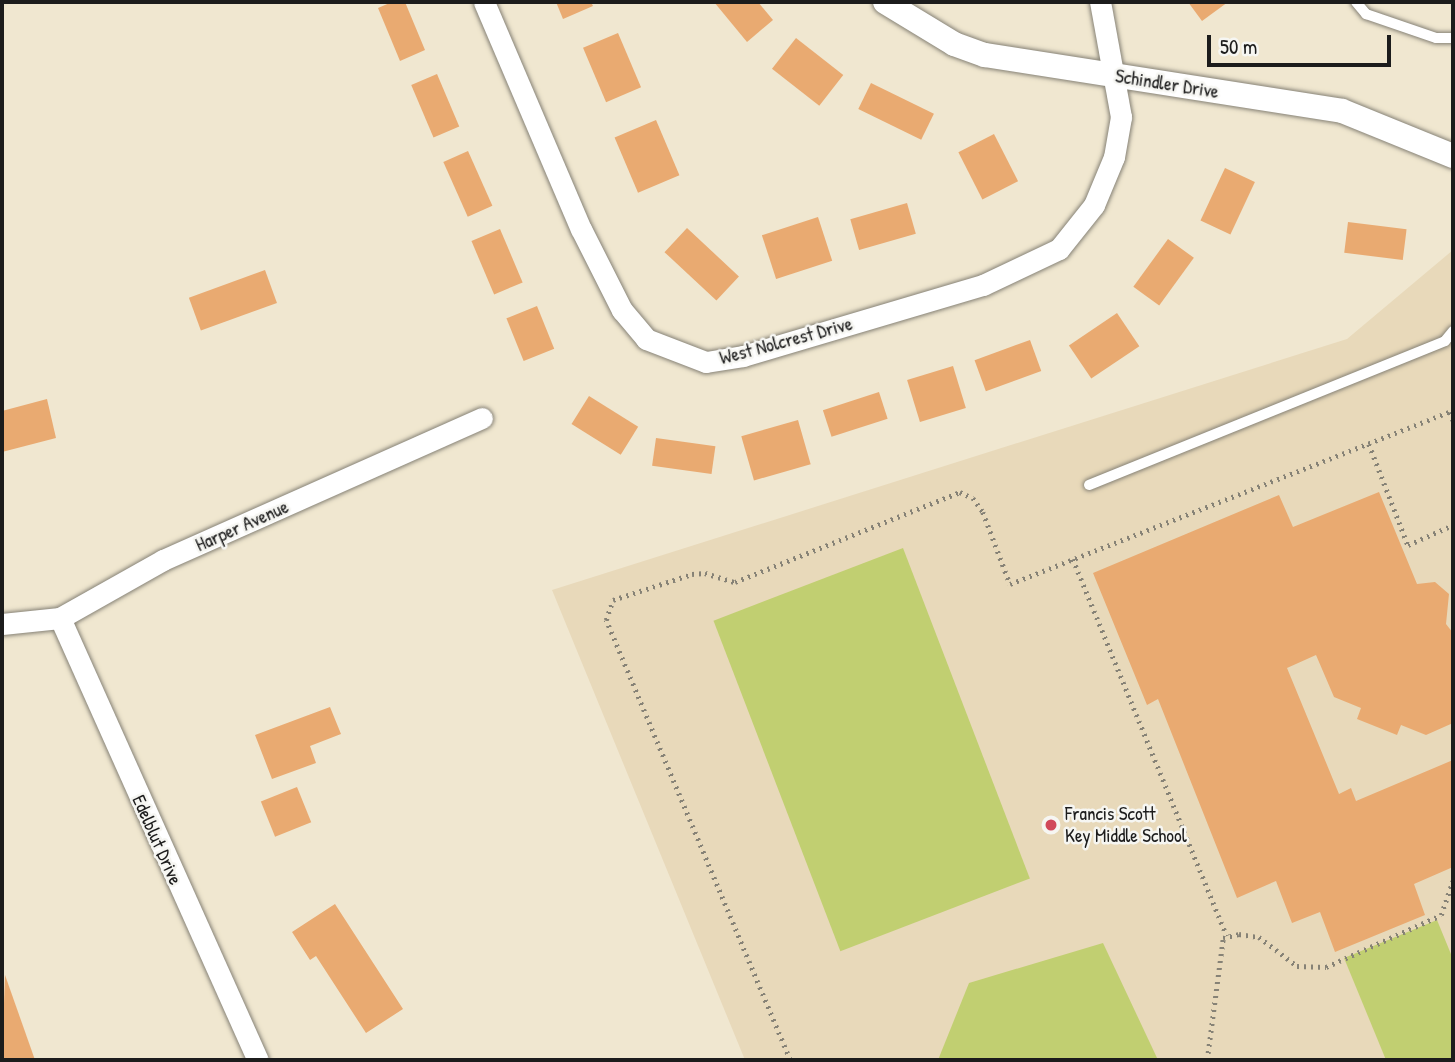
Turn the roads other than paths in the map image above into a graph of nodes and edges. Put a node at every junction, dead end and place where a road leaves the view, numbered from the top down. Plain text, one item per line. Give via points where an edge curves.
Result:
1 (484, 2) edge
2 (885, 2) edge
3 (1100, 2) edge
4 (1356, 2) edge
5 (1453, 38) edge
6 (1114, 76) junction
7 (1453, 156) edge
8 (1453, 331) edge
9 (482, 418) dead end
10 (1089, 485) dead end
11 (60, 618) junction
12 (2, 624) edge
13 (258, 1060) edge

1 - 6 street, West Nolcrest Drive via 581,229 622,310 646,339 706,362 743,356 983,285 1059,249 1094,205 1114,157 1122,110
2 - 6 street, Schindler Drive via 954,44 985,55
3 - 6 street, West Nolcrest Drive
4 - 5 lane via 1366,14 1436,38
6 - 7 street, Schindler Drive via 1342,111
8 - 10 lane via 1445,341
9 - 11 street, Harper Avenue via 163,560
11 - 12 street, Harper Avenue
11 - 13 street, Edelblut Drive

